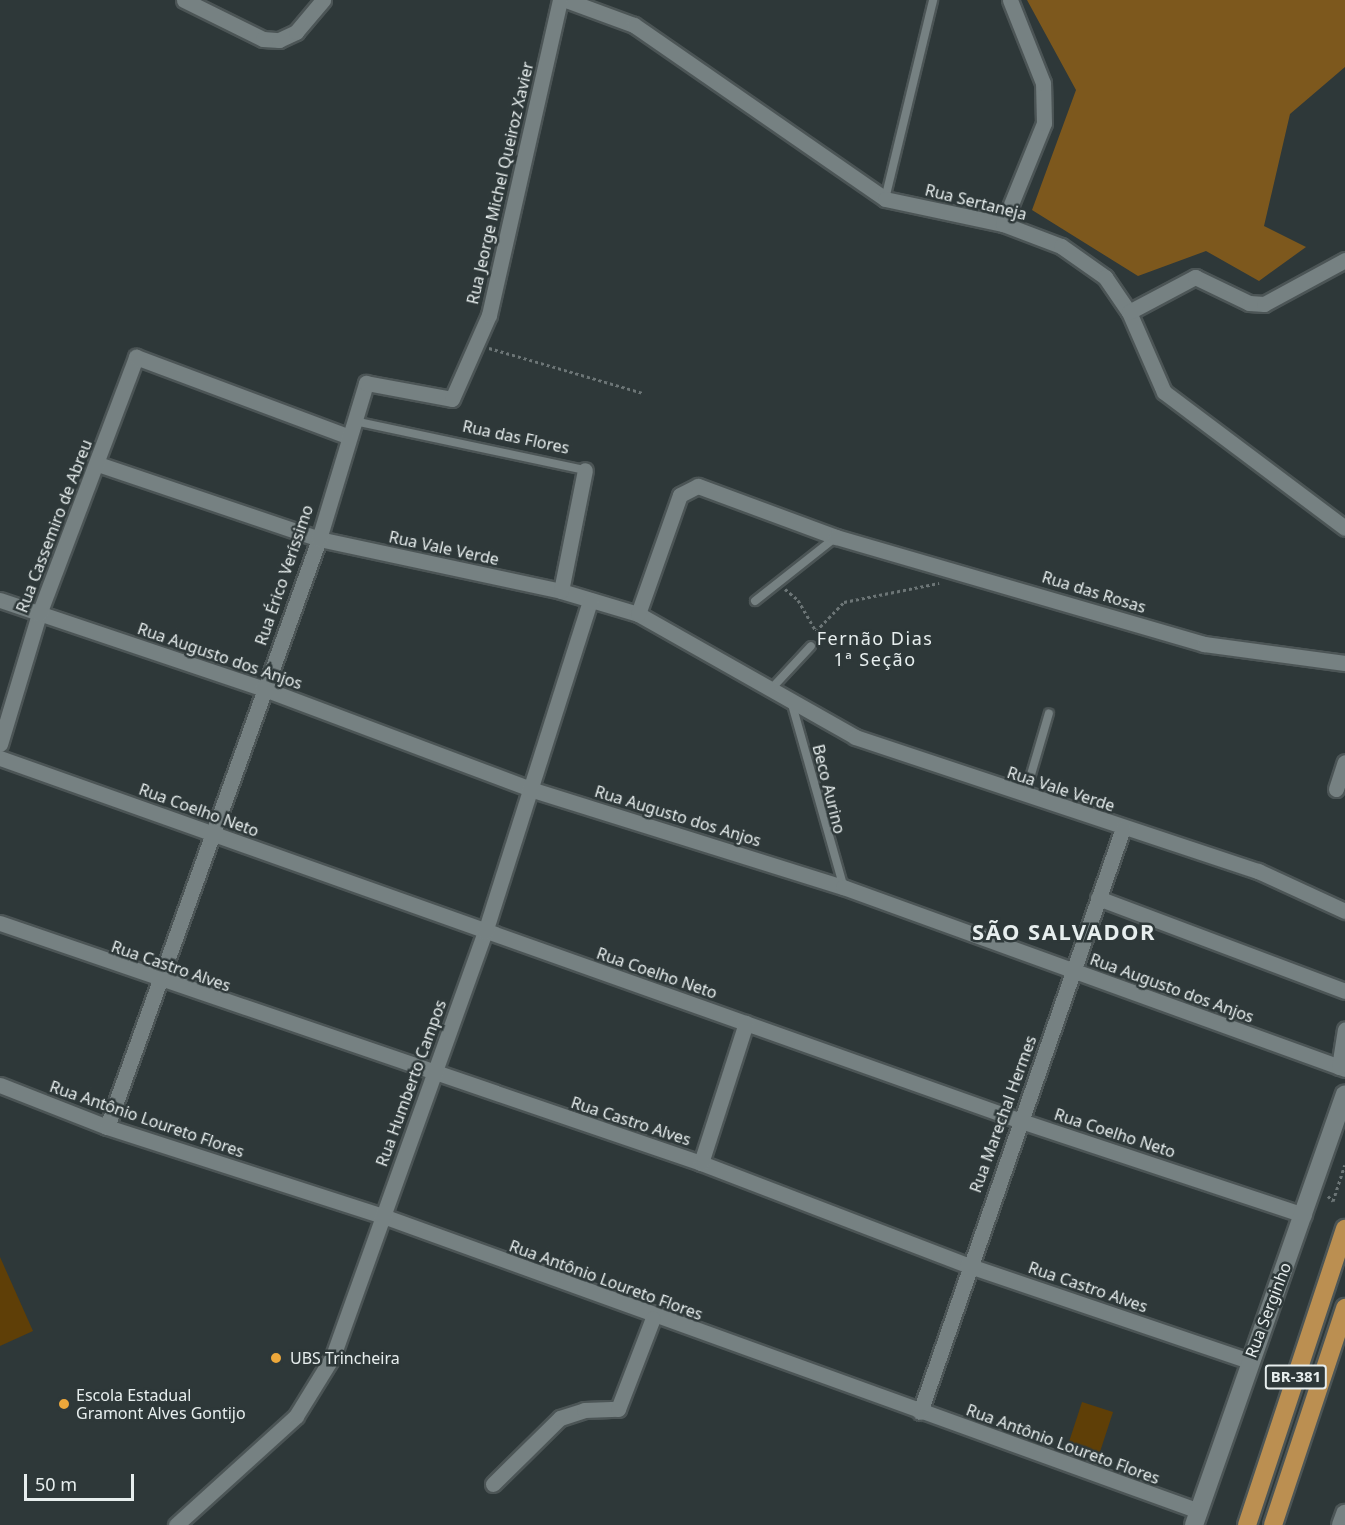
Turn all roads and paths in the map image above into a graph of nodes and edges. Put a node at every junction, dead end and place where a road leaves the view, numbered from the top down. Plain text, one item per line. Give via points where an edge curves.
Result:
1 (184, 0) edge
2 (323, 0) edge
3 (560, 0) edge
4 (566, 0) edge
5 (933, 0) edge
6 (1010, 0) edge
7 (885, 199) junction
8 (1003, 224) junction
9 (1344, 263) edge
10 (1129, 312) junction
11 (473, 343) junction
12 (378, 382) joint
13 (643, 393) dead end
14 (354, 421) junction
15 (347, 436) junction
16 (98, 464) junction
17 (585, 470) joint
18 (1345, 528) edge
19 (836, 537) junction
20 (319, 539) junction
21 (945, 566) junction
22 (781, 586) junction
23 (561, 591) junction
24 (0, 600) edge
25 (590, 600) junction
26 (755, 601) dead end
27 (39, 614) junction
28 (638, 614) junction
29 (816, 631) junction
30 (811, 646) joint
31 (1345, 663) edge
32 (262, 688) junction
33 (772, 688) junction
34 (790, 698) junction
35 (1049, 713) dead end
36 (0, 744) edge
37 (0, 758) edge
38 (1345, 762) edge
39 (530, 789) junction
40 (1336, 789) dead end
41 (1025, 797) junction
42 (1123, 828) junction
43 (212, 833) junction
44 (843, 887) junction
45 (1098, 898) junction
46 (1345, 911) edge
47 (0, 923) edge
48 (485, 932) junction
49 (1072, 971) junction
50 (161, 982) junction
51 (1345, 991) edge
52 (746, 1023) junction
53 (1345, 1029) edge
54 (1342, 1068) edge
55 (433, 1076) junction
56 (0, 1085) edge
57 (1345, 1095) edge
58 (1021, 1121) junction
59 (107, 1127) junction
60 (701, 1163) junction
61 (1345, 1165) edge
62 (1335, 1175) dead end
63 (1304, 1215) junction
64 (383, 1216) junction
65 (1345, 1228) edge
66 (967, 1265) junction
67 (1345, 1308) edge
68 (652, 1318) junction
69 (1249, 1361) junction
70 (920, 1412) junction
71 (493, 1484) dead end
72 (1345, 1514) edge
73 (1197, 1518) edge
74 (176, 1525) edge
75 (1247, 1525) edge
76 (1273, 1525) edge
77 (1341, 1525) edge

1 - 2 street via 263,39 279,40 296,32
3 - 11 street, Rua Jeorge Michel Queiroz Xavier via 489,315
4 - 7 street, Rua Sertaneja via 634,25
5 - 7 lane
6 - 8 street via 1043,83 1044,123
7 - 8 street, Rua Sertaneja
8 - 10 street, Rua Sertaneja via 1070,252 1105,277
9 - 10 street via 1264,304 1249,303 1195,277
10 - 18 street, Rua Sertaneja via 1164,392
11 - 12 street, Rua Jeorge Michel Queiroz Xavier via 452,399
11 - 13 path
12 - 14 street, Rua Érico Veríssimo via 366,383
14 - 15 street, Rua Érico Veríssimo
14 - 17 lane, Rua das Flores
15 - 16 street, Rua Cassemiro de Abreu via 136,357
15 - 20 street, Rua Érico Veríssimo
16 - 20 street, Rua Vale Verde
16 - 27 street, Rua Cassemiro de Abreu
17 - 23 street, Rua das Flores
19 - 21 street, Rua das Rosas
19 - 22 lane
19 - 28 street, Rua das Rosas via 698,486 680,495
20 - 23 street, Rua Vale Verde
20 - 32 street, Rua Érico Veríssimo
21 - 29 path via 942,582 844,602
21 - 31 street, Rua das Rosas via 1204,644
22 - 26 lane
22 - 29 path via 798,600
23 - 25 street, Rua Vale Verde
24 - 27 street, Rua Augusto dos Anjos
25 - 28 street, Rua Vale Verde
25 - 39 street, Rua Humberto Campos
27 - 32 street, Rua Augusto dos Anjos
27 - 36 street, Rua Cassemiro de Abreu
28 - 33 street, Rua Vale Verde
29 - 30 path
30 - 33 lane
32 - 39 street, Rua Augusto dos Anjos
32 - 43 street, Rua Érico Veríssimo
33 - 34 street, Rua Vale Verde
34 - 41 street, Rua Vale Verde via 855,737
34 - 44 lane, Beco Aurino
35 - 41 lane
37 - 43 street, Rua Coelho Neto
38 - 40 street
39 - 44 street, Rua Augusto dos Anjos
39 - 48 street, Rua Humberto Campos
41 - 42 street, Rua Vale Verde
42 - 45 street, Rua Marechal Hermes
42 - 46 street, Rua Vale Verde via 1258,871
43 - 48 street, Rua Coelho Neto
43 - 50 street, Rua Érico Veríssimo
44 - 49 street, Rua Augusto dos Anjos
45 - 49 street, Rua Marechal Hermes
45 - 51 street
47 - 50 street, Rua Castro Alves
48 - 52 street, Rua Coelho Neto
48 - 55 street, Rua Humberto Campos
49 - 54 street, Rua Augusto dos Anjos
49 - 58 street, Rua Marechal Hermes
50 - 55 street, Rua Castro Alves
50 - 59 street, Rua Érico Veríssimo
52 - 58 street, Rua Coelho Neto
52 - 60 street
53 - 54 street
55 - 60 street, Rua Castro Alves
55 - 64 street, Rua Humberto Campos
56 - 59 street, Rua Antônio Loureto Flores
57 - 63 street, Rua Serginho
58 - 63 street, Rua Coelho Neto
58 - 66 street, Rua Marechal Hermes
59 - 64 street, Rua Antônio Loureto Flores
60 - 66 street, Rua Castro Alves
61 - 62 path via 1333,1201 1327,1198
63 - 69 street, Rua Serginho
64 - 68 street, Rua Antônio Loureto Flores
64 - 74 street, Rua Humberto Campos via 333,1356 296,1416
65 - 75 highway, BR-381
66 - 69 street, Rua Castro Alves
66 - 70 street, Rua Marechal Hermes
67 - 76 highway, BR-381
68 - 70 street, Rua Antônio Loureto Flores
68 - 71 street via 618,1409 584,1410 560,1418
69 - 73 street, Rua Serginho
70 - 73 street, Rua Antônio Loureto Flores
72 - 77 street

